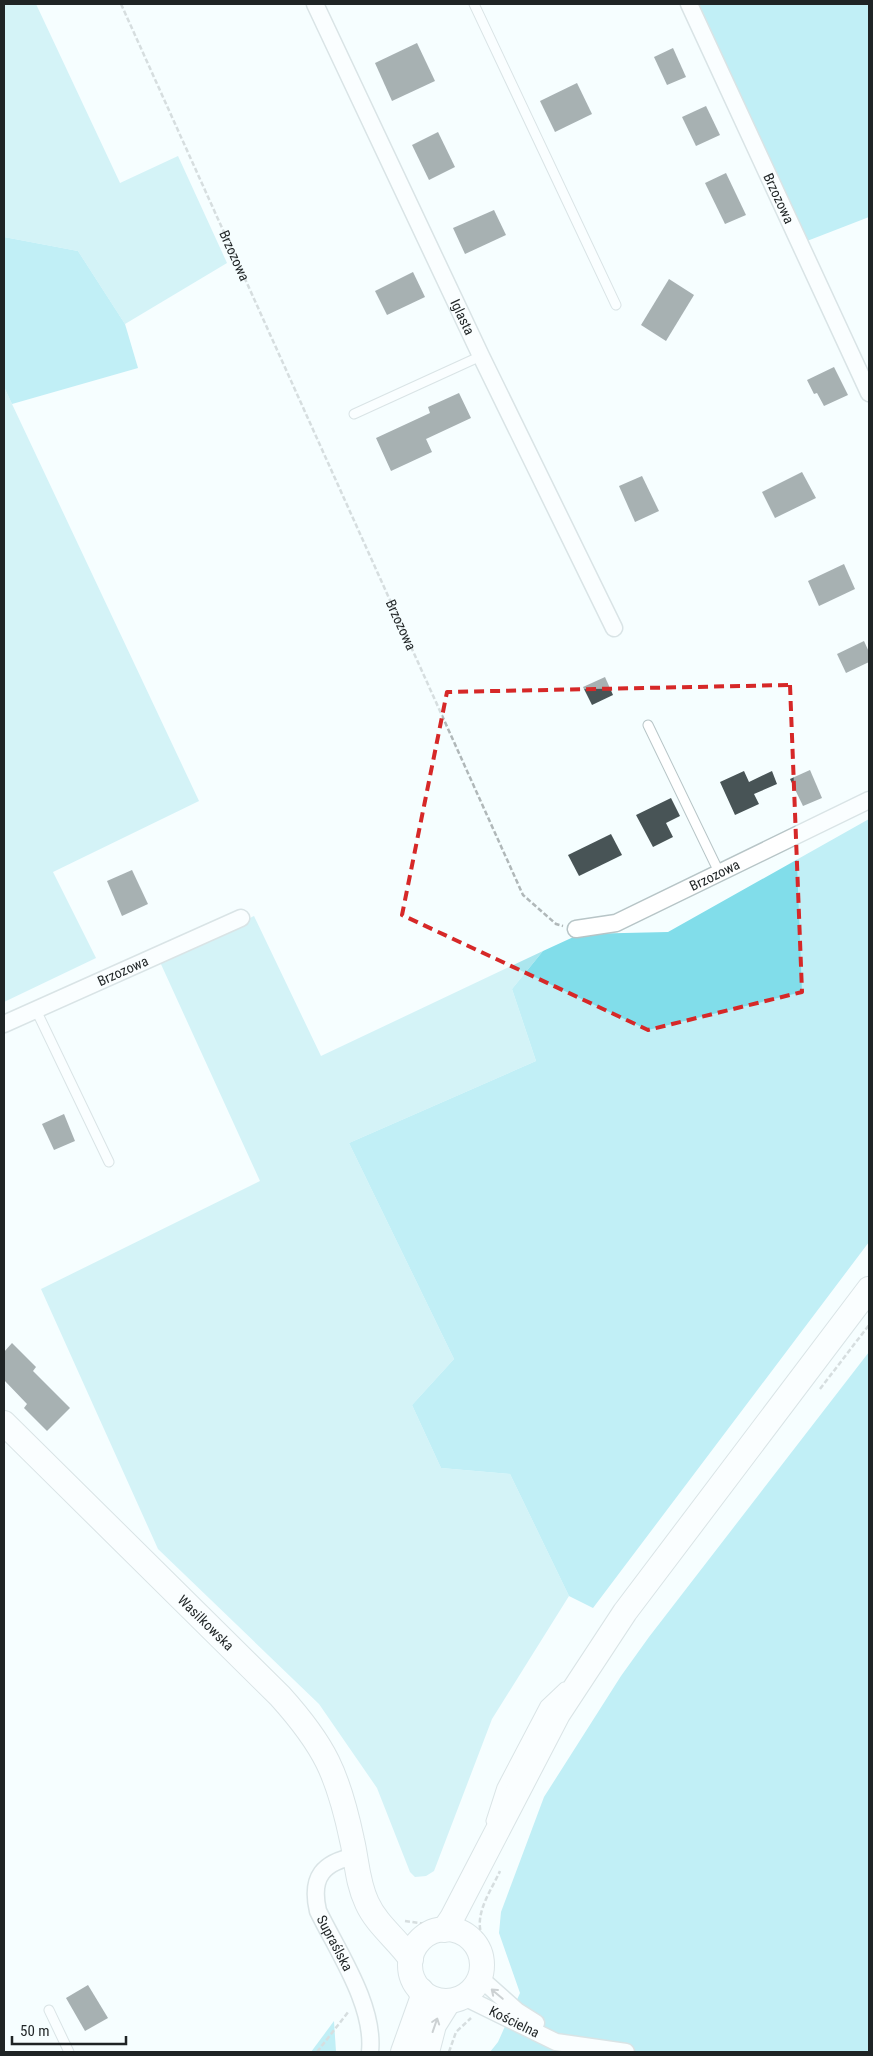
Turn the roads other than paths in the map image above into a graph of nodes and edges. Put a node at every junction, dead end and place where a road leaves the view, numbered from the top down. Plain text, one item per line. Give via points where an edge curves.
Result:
1 (315, 4) edge
2 (474, 4) edge
3 (688, 4) edge
4 (616, 305) dead end
5 (481, 356) junction
6 (869, 392) edge
7 (354, 414) dead end
8 (614, 628) dead end
9 (648, 726) dead end
10 (869, 800) edge
11 (719, 872) junction
12 (241, 918) dead end
13 (576, 929) road end
14 (36, 1010) junction
15 (4, 1024) edge
16 (109, 1162) dead end
17 (869, 1289) edge
18 (4, 1423) edge
19 (495, 1849) junction
20 (356, 1856) junction
21 (433, 1934) junction
22 (471, 1939) junction
23 (411, 1959) junction
24 (486, 1985) junction
25 (420, 1990) junction
26 (465, 2001) junction
27 (48, 2010) dead end
28 (566, 2042) junction
29 (68, 2052) edge
30 (370, 2052) edge
31 (403, 2052) edge
32 (426, 2052) edge
33 (626, 2052) edge

1 - 5 street, Iglasta
2 - 4 lane
3 - 6 street, Brzozowa
5 - 7 lane
5 - 8 street, Iglasta
9 - 11 lane
10 - 11 street, Brzozowa
11 - 13 street, Brzozowa via 616,923
12 - 14 street, Brzozowa
14 - 15 street, Brzozowa
14 - 16 lane
17 - 19 main road via 590,1663 558,1714
18 - 20 main road, Wasilkowska via 305,1723 320,1746 342,1793
19 - 21 main road
19 - 22 main road via 475,1902 470,1924
20 - 21 main road, Wasilkowska via 365,1867 375,1896 387,1914 401,1926
20 - 23 main road, Wasilkowska via 361,1885 372,1912
20 - 30 street, Supraślska via 342,1858 321,1872 314,1897 369,2019
21 - 22 main road via 454,1931
21 - 23 main road via 415,1948
22 - 24 main road via 482,1959
23 - 25 main road via 412,1975
24 - 26 main road via 473,1989
28 -> 24 street, Kościelna via 517,2011
25 - 26 main road via 429,1997
25 - 31 main road via 422,1999
26 - 28 street, Kościelna via 541,2036
32 -> 26 main road via 434,2025
27 - 29 lane
28 - 33 street, Kościelna

